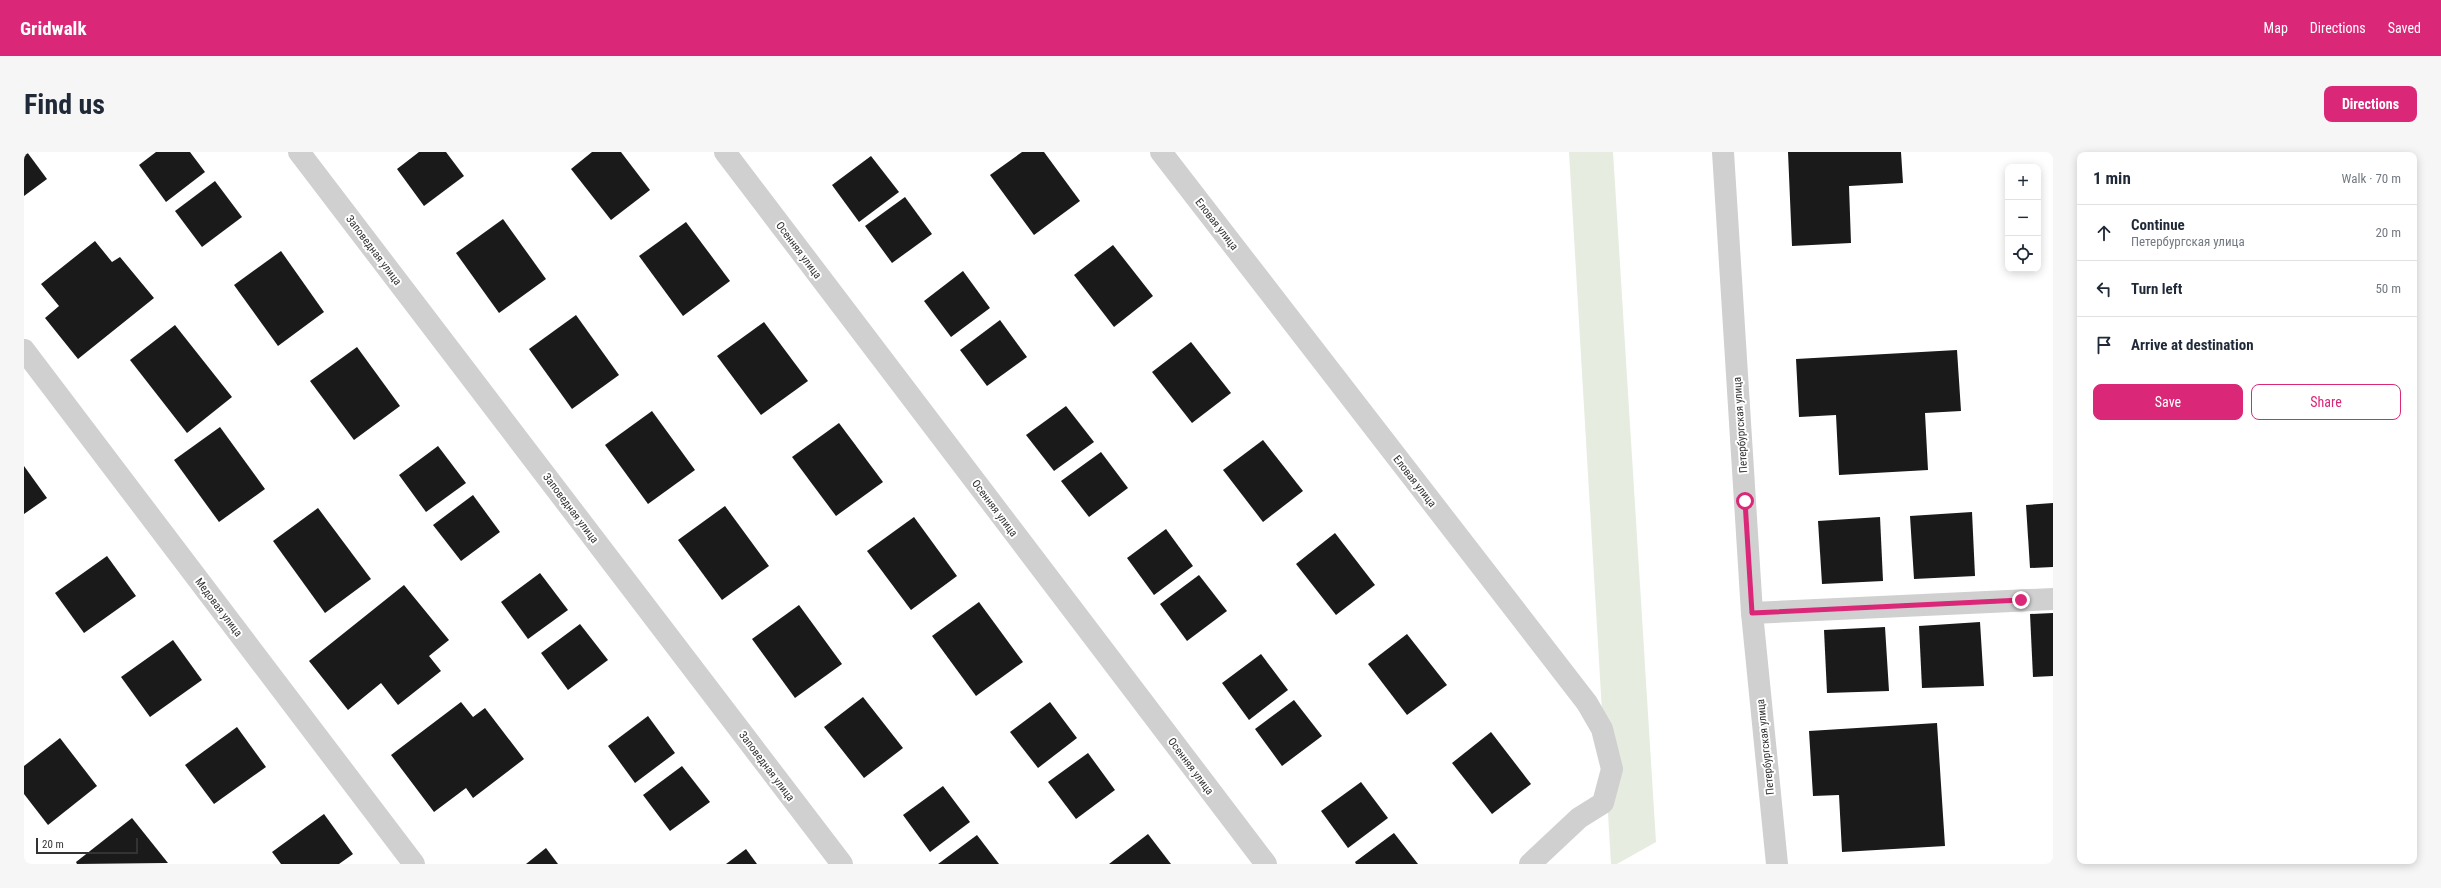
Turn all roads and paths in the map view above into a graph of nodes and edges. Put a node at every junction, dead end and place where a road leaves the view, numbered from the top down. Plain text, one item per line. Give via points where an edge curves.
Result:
1 (300, 152) edge
2 (725, 152) edge
3 (1161, 152) edge
4 (1723, 152) edge
5 (24, 350) edge
6 (2053, 599) edge
7 (1752, 613) junction
8 (414, 864) edge
9 (842, 864) edge
10 (1266, 864) edge
11 (1530, 864) edge
12 (1776, 864) edge

1 - 9 street, Заповедная улица
2 - 10 street, Осенняя улица
3 - 11 street, Еловая улица via 1587,703 1602,729 1612,769 1603,803 1579,818
4 - 7 street, Петербургская улица
5 - 8 street, Медовая улица
6 - 7 street
7 - 12 street, Петербургская улица

